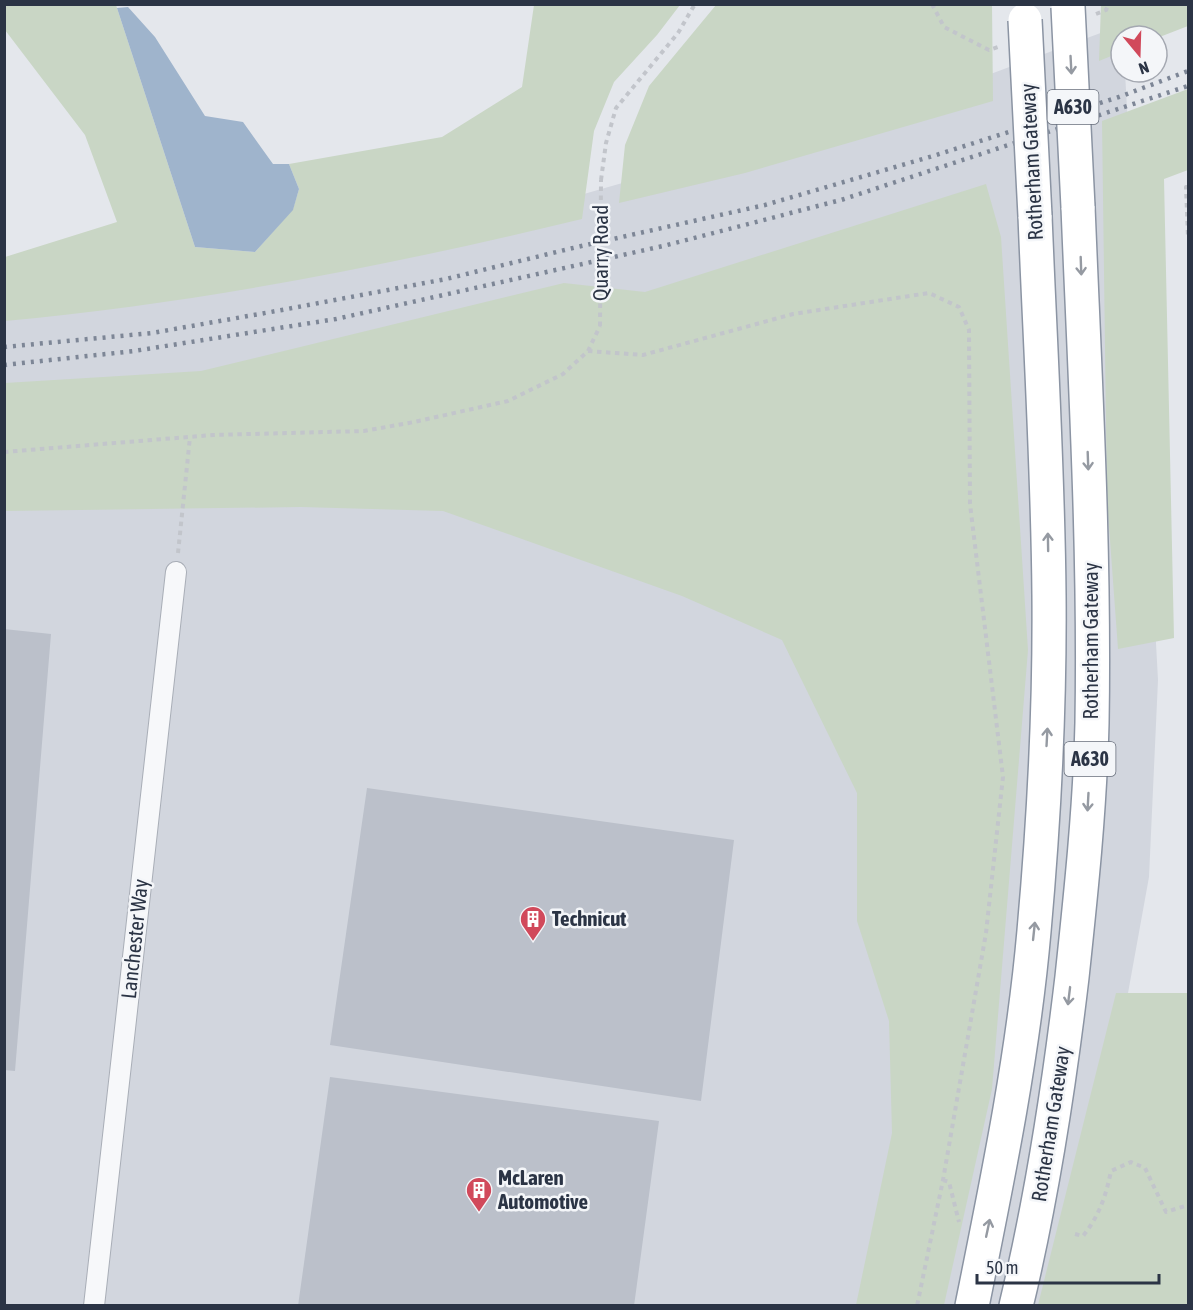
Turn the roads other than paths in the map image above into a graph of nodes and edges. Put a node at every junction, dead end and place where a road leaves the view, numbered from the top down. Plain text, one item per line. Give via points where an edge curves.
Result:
1 (1068, 6) edge
2 (1025, 12) edge
3 (176, 572) road end
4 (94, 1305) edge
5 (972, 1305) edge
6 (1016, 1305) edge

1 -> 6 highway, Rotherham Gateway / A630, bridge via 1092,598 1092,725 1086,833 1064,1040 1035,1224
5 -> 2 highway, Rotherham Gateway / A630, bridge via 997,1185 1034,933 1048,717 1046,460
3 - 4 street, Lanchester Way

